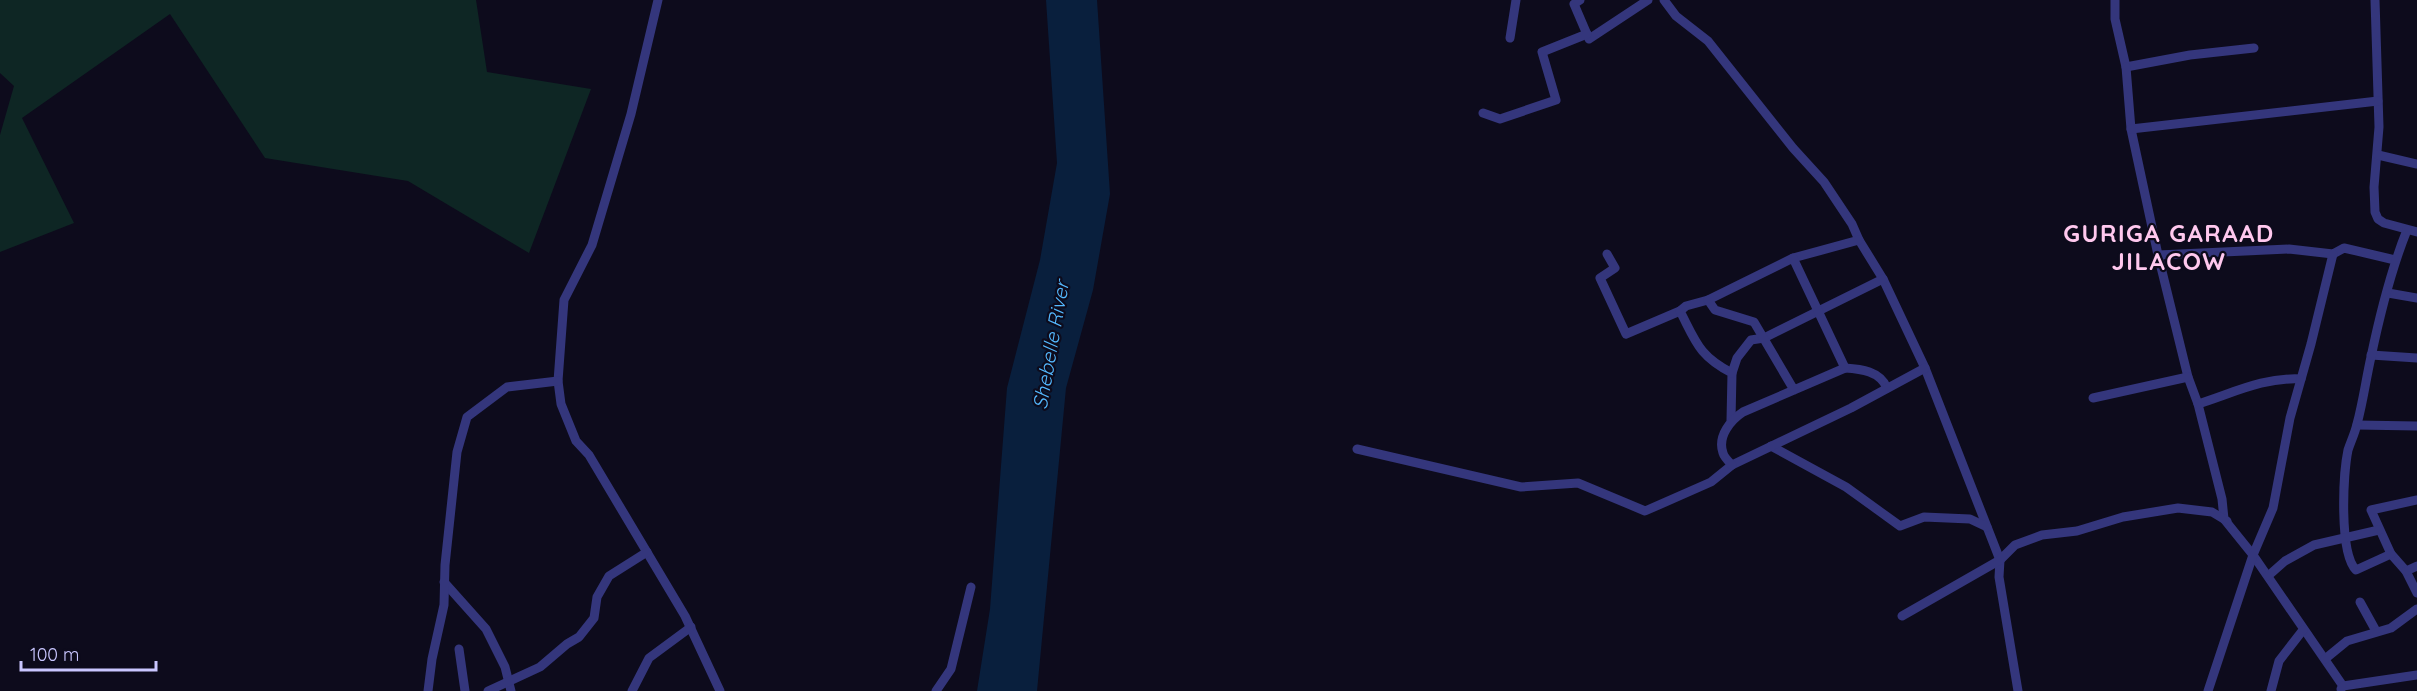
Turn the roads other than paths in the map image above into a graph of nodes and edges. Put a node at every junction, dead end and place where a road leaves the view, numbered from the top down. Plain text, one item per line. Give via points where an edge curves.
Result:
1 (658, 0) edge
2 (1516, 0) edge
3 (1580, 0) edge
4 (1648, 0) edge
5 (1664, 0) edge
6 (2115, 0) edge
7 (2375, 0) edge
8 (1587, 34) junction
9 (1510, 38) dead end
10 (2254, 48) dead end
11 (2126, 67) junction
12 (2378, 101) junction
13 (1483, 113) dead end
14 (2131, 129) junction
15 (2378, 155) junction
16 (2417, 164) edge
17 (2412, 231) edge
18 (1859, 240) junction
19 (1607, 254) dead end
20 (2333, 254) junction
21 (2158, 255) junction
22 (1793, 258) junction
23 (2395, 260) junction
24 (1883, 279) junction
25 (2388, 293) junction
26 (2417, 298) edge
27 (1708, 300) junction
28 (1680, 311) junction
29 (1818, 312) junction
30 (1764, 338) junction
31 (2371, 355) junction
32 (2417, 358) edge
33 (1845, 368) junction
34 (1925, 368) junction
35 (1732, 373) junction
36 (2188, 377) junction
37 (2301, 379) junction
38 (558, 381) junction
39 (1887, 388) junction
40 (1794, 390) junction
41 (2093, 398) dead end
42 (2198, 404) junction
43 (1731, 420) junction
44 (2357, 425) junction
45 (2417, 426) edge
46 (1771, 446) junction
47 (1357, 449) dead end
48 (1732, 465) junction
49 (2417, 500) edge
50 (2227, 521) junction
51 (1987, 527) junction
52 (2379, 530) junction
53 (2347, 537) junction
54 (647, 552) junction
55 (2391, 554) junction
56 (2253, 555) junction
57 (2000, 560) junction
58 (2417, 566) edge
59 (2406, 571) junction
60 (2268, 576) junction
61 (444, 582) junction
62 (971, 587) dead end
63 (2417, 593) edge
64 (2360, 602) dead end
65 (2417, 609) edge
66 (1902, 616) dead end
67 (691, 627) junction
68 (2303, 630) junction
69 (2376, 631) junction
70 (459, 649) dead end
71 (2325, 659) junction
72 (2417, 675) edge
73 (2375, 681) junction
74 (510, 687) edge
75 (2342, 688) edge
76 (428, 691) edge
77 (465, 691) edge
78 (488, 691) edge
79 (632, 691) edge
80 (720, 691) edge
81 (936, 691) edge
82 (2018, 691) edge
83 (2208, 691) edge
84 (2271, 691) edge
85 (2377, 691) edge

1 - 38 street via 631,114 592,245 564,300
2 - 9 street
3 - 8 street via 1574,4
4 - 8 street via 1589,39
5 - 18 street via 1676,16 1708,40 1824,182
6 - 11 street via 2115,19
7 - 12 street
8 - 13 street via 1542,52 1556,100 1500,118
10 - 11 street
11 - 14 street
12 - 14 street
12 - 15 street
14 - 21 street
15 - 16 street
15 - 17 street via 2374,212 2384,224
17 - 23 street
18 - 22 street
18 - 24 street
19 - 28 street via 1615,268 1600,278 1626,334
20 - 21 street via 2289,249
20 - 23 street via 2344,248
20 - 37 street
21 - 36 street
22 - 27 street
22 - 29 street
23 - 25 street
24 - 29 street
24 - 34 street
25 - 26 street
25 - 31 street
27 - 28 street
27 - 30 street via 1715,310 1754,322
28 - 35 street via 1700,350 1712,363
29 - 30 street
29 - 33 street
30 - 35 street via 1751,340 1737,358
30 - 40 street
31 - 32 street
31 - 44 street
33 - 39 street via 1868,371
33 - 40 street
34 - 39 street
34 - 51 street
35 - 43 street
36 - 41 street
36 - 42 street
37 - 42 street via 2282,378 2250,385
37 - 56 street via 2273,508
38 - 54 street via 561,404 576,441 589,455
38 - 61 street via 507,387 467,417 457,452
39 - 46 street
40 - 43 street
42 - 50 street
43 - 48 street via 1723,437 1722,454
44 - 45 street
44 - 53 street via 2348,451 2343,503
46 - 48 street
46 - 51 street via 1846,488 1900,526 1924,517 1970,519
47 - 48 street via 1521,488 1578,483 1645,511 1711,482
49 - 52 street via 2371,510
50 - 56 street
50 - 57 street via 2212,512 2178,508 2123,517 2077,531 2042,535 2015,545
51 - 57 street
52 - 53 street
52 - 55 street
53 - 55 street via 2348,557 2356,570
53 - 60 street via 2314,545
54 - 67 street
54 - 74 street via 609,576 597,597 594,618 579,638
55 - 59 street
56 - 60 street
56 - 83 street
57 - 66 street
57 - 82 street via 1999,577
58 - 59 street
59 - 63 street
60 - 68 street
61 - 74 street via 486,629
61 - 76 street via 444,605
62 - 81 street via 951,669
64 - 69 street
65 - 69 street via 2391,627
67 - 79 street via 649,658
67 - 80 street
68 - 71 street
68 - 84 street via 2279,661
69 - 71 street via 2347,641
70 - 77 street
71 - 75 street
72 - 73 street
73 - 75 street
73 - 85 street
74 - 78 street

